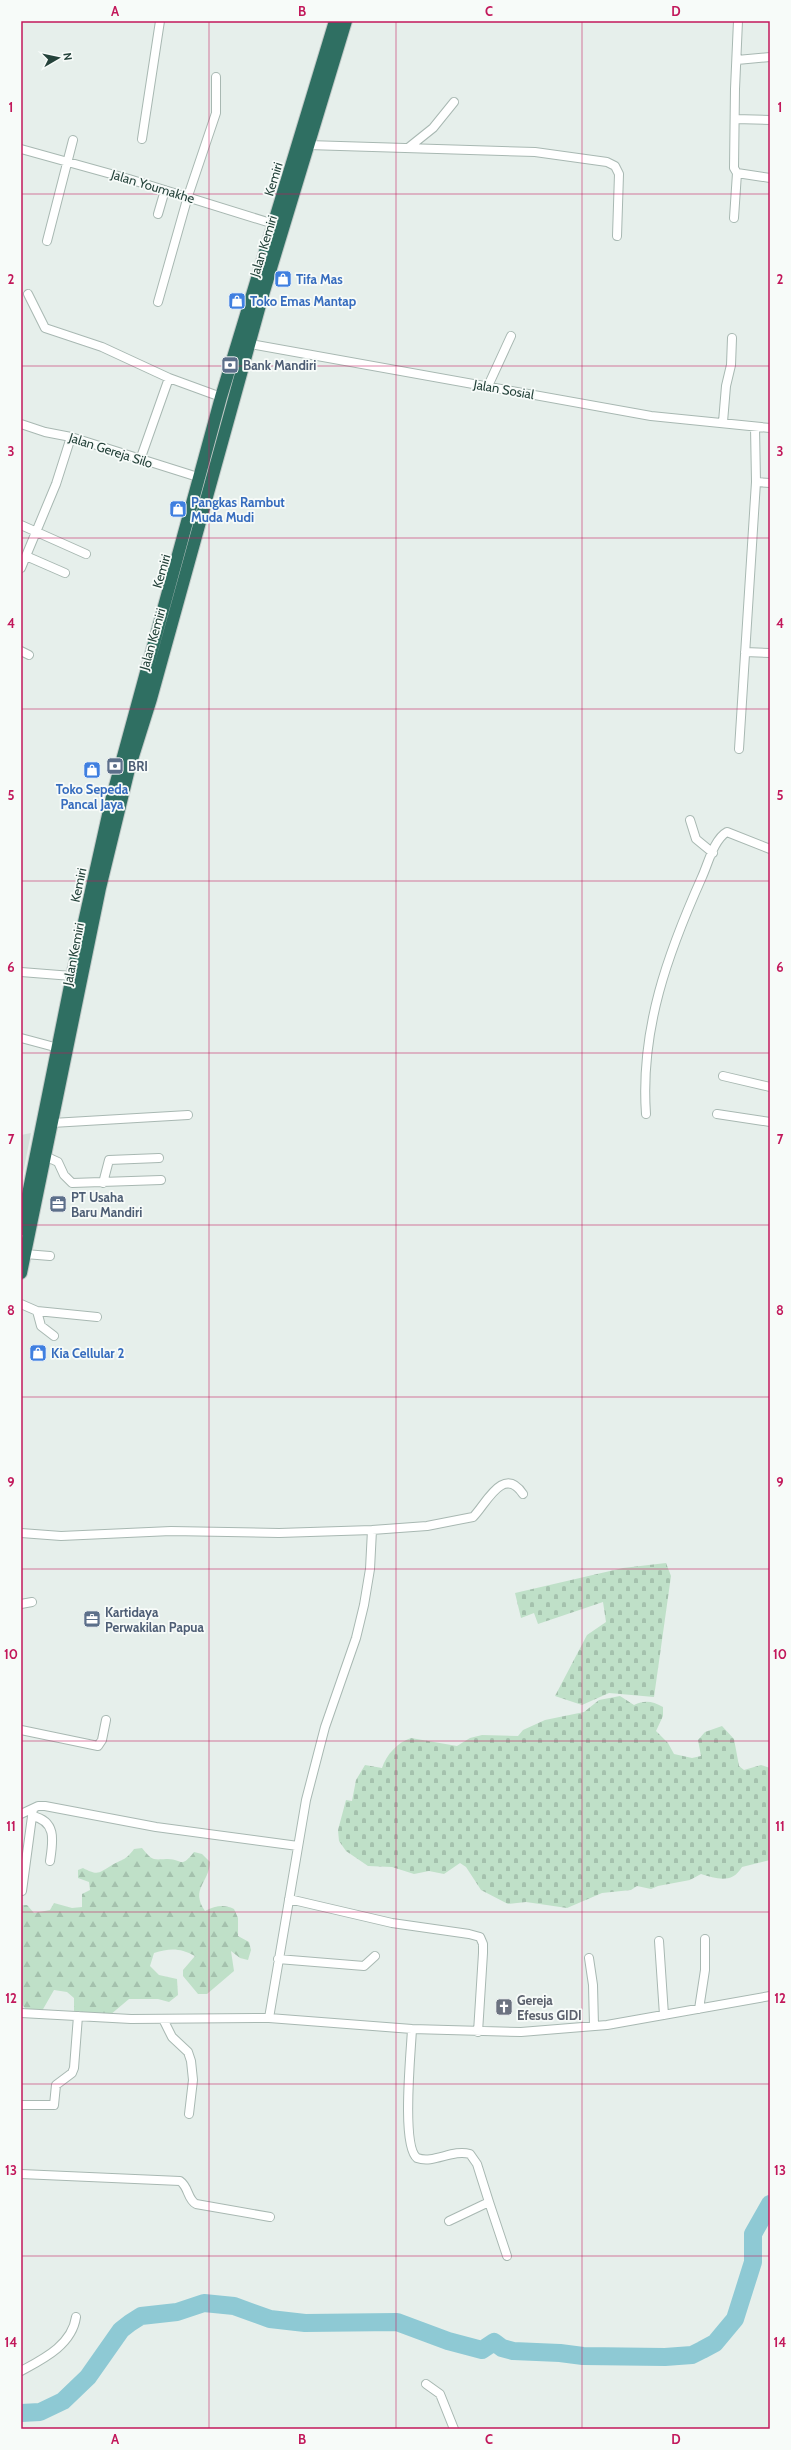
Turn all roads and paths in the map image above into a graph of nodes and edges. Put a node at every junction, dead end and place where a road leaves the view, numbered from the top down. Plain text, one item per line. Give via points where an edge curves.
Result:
1 (160, 21) edge
2 (335, 21) edge
3 (346, 21) edge
4 (738, 21) edge
5 (770, 57) edge
6 (737, 60) junction
7 (216, 77) dead end
8 (454, 102) dead end
9 (735, 119) junction
10 (770, 120) edge
11 (142, 139) dead end
12 (73, 140) dead end
13 (308, 145) junction
14 (408, 148) junction
15 (21, 149) edge
16 (68, 161) junction
17 (737, 173) junction
18 (770, 178) edge
19 (165, 190) junction
20 (188, 196) junction
21 (158, 214) dead end
22 (734, 218) dead end
23 (279, 226) junction
24 (617, 236) dead end
25 (47, 241) dead end
26 (28, 294) dead end
27 (158, 302) dead end
28 (511, 336) dead end
29 (732, 338) dead end
30 (244, 343) junction
31 (169, 378) junction
32 (488, 386) junction
33 (221, 397) junction
34 (723, 422) junction
35 (21, 424) edge
36 (755, 427) junction
37 (770, 428) edge
38 (71, 437) junction
39 (140, 460) junction
40 (201, 478) junction
41 (756, 482) junction
42 (770, 483) edge
43 (21, 525) edge
44 (37, 532) junction
45 (86, 554) dead end
46 (26, 556) junction
47 (21, 568) edge
48 (65, 573) dead end
49 (745, 652) junction
50 (770, 653) edge
51 (739, 749) dead end
52 (690, 820) dead end
53 (770, 849) edge
54 (713, 852) junction
55 (21, 972) edge
56 (72, 976) junction
57 (21, 1038) edge
58 (62, 1049) junction
59 (723, 1076) dead end
60 (770, 1086) edge
61 (646, 1114) dead end
62 (717, 1114) dead end
63 (188, 1115) dead end
64 (770, 1122) edge
65 (52, 1124) junction
66 (45, 1156) junction
67 (159, 1158) dead end
68 (161, 1180) dead end
69 (103, 1183) junction
70 (21, 1229) edge
71 (25, 1254) junction
72 (50, 1256) dead end
73 (21, 1273) edge
74 (21, 1304) edge
75 (36, 1311) junction
76 (97, 1317) dead end
77 (54, 1336) dead end
78 (523, 1494) dead end
79 (372, 1530) junction
80 (21, 1533) edge
81 (32, 1602) dead end
82 (21, 1604) edge
83 (106, 1720) dead end
84 (21, 1730) edge
85 (32, 1812) junction
86 (22, 1816) edge
87 (298, 1846) junction
88 (50, 1861) dead end
89 (22, 1891) edge
90 (289, 1899) junction
91 (705, 1939) dead end
92 (659, 1941) dead end
93 (375, 1956) dead end
94 (589, 1958) dead end
95 (278, 1959) junction
96 (770, 1996) edge
97 (699, 2009) junction
98 (21, 2014) edge
99 (664, 2015) junction
100 (78, 2016) junction
101 (269, 2018) junction
102 (163, 2019) junction
103 (594, 2026) junction
104 (412, 2029) junction
105 (478, 2032) junction
106 (21, 2105) edge
107 (189, 2114) dead end
108 (21, 2174) edge
109 (490, 2202) junction
110 (270, 2217) dead end
111 (449, 2221) dead end
112 (507, 2256) dead end
113 (76, 2317) dead end
114 (21, 2371) edge
115 (426, 2384) dead end
116 (454, 2429) edge

1 - 11 street
2 - 23 highway, Kemiri
3 - 13 highway, Jalan Kemiri
4 - 6 street
5 - 6 street
6 - 9 street
7 - 20 street via 216,112
8 - 14 street via 433,128
9 - 10 street
9 - 17 street via 734,156
12 - 16 street
13 - 14 street
13 - 23 highway, Jalan Kemiri
14 - 24 street via 535,152 607,162 615,166 619,174
15 - 16 street, Jalan Youmakhe
16 - 19 street, Jalan Youmakhe
16 - 25 street
17 - 18 street
17 - 22 street
19 - 20 street, Jalan Youmakhe
19 - 21 street
20 - 23 street, Jalan Youmakhe
20 - 27 street
23 - 30 highway, Kemiri via 258,272
26 - 31 street via 45,328 102,347
28 - 32 street
29 - 34 street via 732,366 726,386
30 - 32 street, Jalan Sosial
30 - 33 highway, Kemiri
30 - 58 highway, Jalan Kemiri via 151,699 129,769
31 - 33 street
31 - 39 street
32 - 34 street, Jalan Sosial via 672,419
33 - 40 highway, Kemiri
34 - 36 street, Jalan Sosial
35 - 38 street, Jalan Gereja Silo
36 - 37 street, Jalan Sosial
36 - 41 street
38 - 39 street, Jalan Gereja Silo
38 - 44 street
39 - 40 street, Jalan Gereja Silo
40 - 56 highway, Kemiri via 112,797
41 - 42 street
41 - 49 street
43 - 44 street
44 - 45 street
44 - 46 street
46 - 47 street
46 - 48 street
49 - 50 street
49 - 51 street
52 - 54 street via 696,839
53 - 54 street via 727,832 722,835
54 - 61 street via 683,919 662,976 644,1077
55 - 56 street
56 - 58 highway, Kemiri
57 - 58 street
58 - 65 highway, Jalan Kemiri
58 - 70 highway, Kemiri
59 - 60 street
62 - 64 street
63 - 65 street
65 - 66 highway, Jalan Kemiri
66 - 69 street via 58,1162 64,1175 72,1183
66 - 71 highway, Jalan Kemiri
67 - 69 street via 109,1160
68 - 69 street
71 - 72 street
71 - 73 highway, Jalan Kemiri
74 - 75 street
75 - 76 street
75 - 77 street via 41,1326
78 - 79 street via 518,1487 501,1486 493,1490 476,1514 470,1518 427,1526
79 - 80 street via 264,1533 171,1531 61,1536
79 - 87 street via 369,1581 364,1605 356,1638 316,1757
81 - 82 street
83 - 84 street via 102,1740 98,1746
85 - 86 street
85 - 87 street via 45,1806 156,1827
85 - 88 street via 50,1825 53,1840
85 - 89 street
87 - 90 street
90 - 95 street
90 - 105 street via 392,1922 480,1937 483,1953
91 - 97 street via 705,1970
92 - 99 street
93 - 95 street via 364,1966
94 - 103 street via 593,1985
95 - 101 street
96 - 97 street
97 - 99 street
98 - 100 street
99 - 103 street
100 - 102 street
100 - 106 street via 74,2068 72,2073 56,2085 54,2105
101 - 102 street
101 - 104 street
102 - 107 street via 172,2037 188,2052 191,2061 193,2080
103 - 105 street via 541,2032
104 - 105 street
104 - 109 street via 408,2132 413,2152 417,2158 425,2160 456,2152 470,2154 477,2164
108 - 110 street via 180,2181 185,2185 191,2201 196,2204
109 - 111 street
109 - 112 street
113 - 114 street via 64,2342 56,2350
115 - 116 street via 440,2394

